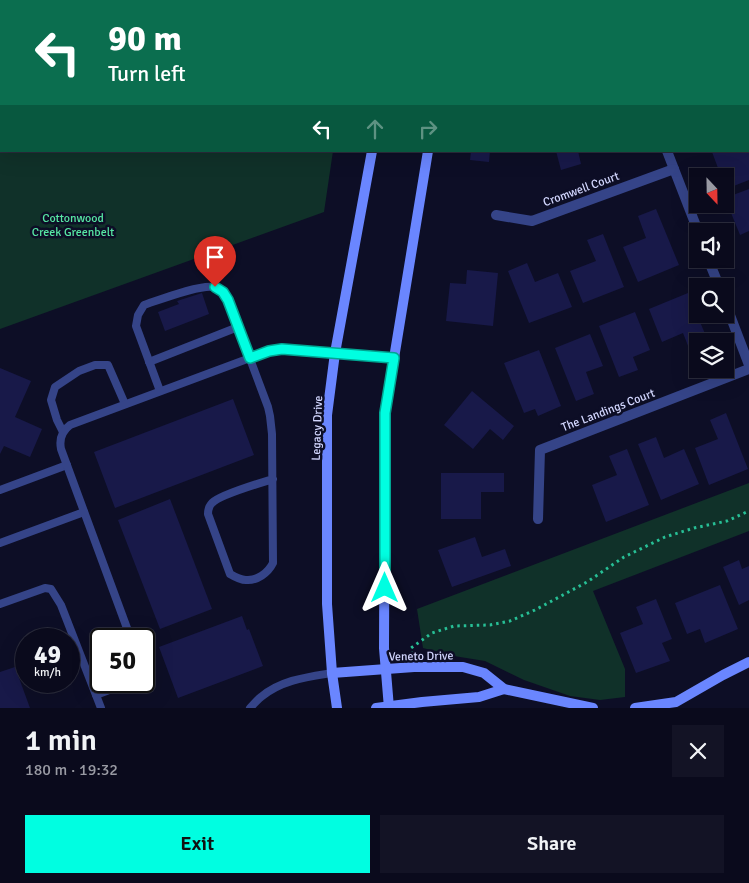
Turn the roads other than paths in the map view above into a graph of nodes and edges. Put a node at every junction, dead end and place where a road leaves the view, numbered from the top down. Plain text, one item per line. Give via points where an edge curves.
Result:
1 (372, 152) edge
2 (428, 152) edge
3 (667, 152) edge
4 (674, 169) junction
5 (496, 216) dead end
6 (695, 223) edge
7 (733, 323) edge
8 (238, 327) junction
9 (335, 353) junction
10 (250, 358) junction
11 (394, 358) junction
12 (149, 362) junction
13 (749, 365) edge
14 (749, 369) edge
15 (160, 392) junction
16 (125, 404) junction
17 (63, 432) junction
18 (67, 465) junction
19 (273, 479) junction
20 (0, 490) edge
21 (84, 512) junction
22 (538, 519) dead end
23 (0, 543) edge
24 (0, 604) edge
25 (127, 628) edge
26 (749, 662) edge
27 (386, 668) junction
28 (332, 673) junction
29 (504, 689) junction
30 (101, 693) edge
31 (96, 695) junction
32 (389, 707) edge
33 (101, 708) edge
34 (250, 708) edge
35 (337, 708) edge
36 (376, 708) edge
37 (593, 708) edge
38 (635, 708) edge

1 - 9 main road, Legacy Drive
2 - 11 main road
3 - 4 street
4 - 5 street, Cromwell Court via 532,221
4 - 6 street
7 - 13 street
8 - 10 lane
8 - 12 lane
8 - 12 lane via 228,300 215,287 201,287 144,305 136,326
9 - 10 lane via 282,349
9 - 11 main road
9 - 28 main road, Legacy Drive via 328,415 327,604
10 - 15 lane
10 - 19 lane via 270,416
11 - 27 main road via 385,413
12 - 15 lane
14 - 22 street, The Landings Court via 540,450
15 - 16 lane
16 - 17 lane via 70,425
16 - 17 lane via 108,365 95,365 79,371 55,387 51,400
17 - 18 lane via 60,443
18 - 20 lane
18 - 21 lane
19 - 19 lane via 273,563 263,576 247,581 238,579 230,574 208,509 220,498
21 - 23 lane
21 - 25 lane
24 - 31 lane via 45,588 51,589 61,605
26 - 38 main road via 676,702
27 - 28 main road, Veneto Drive
27 - 29 main road, Veneto Drive via 464,668 484,673
27 - 32 main road
28 - 34 lane via 284,683 262,696
28 - 35 main road, Legacy Drive
29 - 32 main road, Veneto Drive via 479,697
29 - 37 main road, Veneto Drive
30 - 31 lane
31 - 33 lane
32 - 36 main road, Veneto Drive

